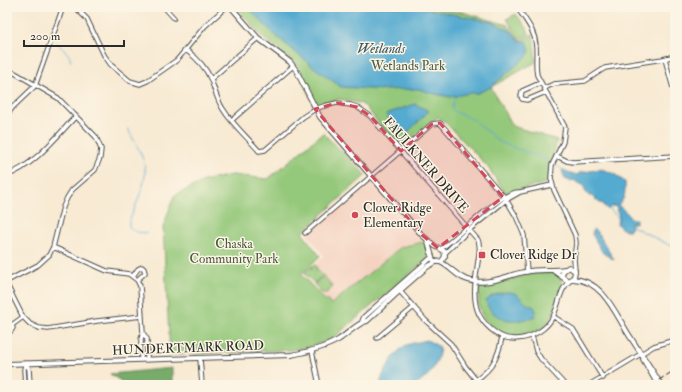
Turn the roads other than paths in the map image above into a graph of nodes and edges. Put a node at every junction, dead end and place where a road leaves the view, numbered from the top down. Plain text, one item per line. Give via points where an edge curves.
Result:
1 (62, 7) edge
2 (75, 7) edge
3 (164, 7) edge
4 (226, 7) edge
5 (231, 7) edge
6 (517, 7) edge
7 (174, 18) dead end
8 (258, 38) junction
9 (186, 50) junction
10 (675, 56) edge
11 (665, 59) junction
12 (293, 66) junction
13 (7, 70) edge
14 (211, 80) junction
15 (540, 83) junction
16 (35, 85) junction
17 (673, 88) dead end
18 (545, 90) junction
19 (316, 109) junction
20 (7, 115) edge
21 (76, 116) junction
22 (232, 120) junction
23 (401, 151) junction
24 (557, 156) junction
25 (675, 156) edge
26 (7, 176) edge
27 (371, 176) junction
28 (552, 184) junction
29 (505, 198) junction
30 (468, 229) junction
31 (306, 233) dead end
32 (427, 239) junction
33 (54, 247) junction
34 (440, 248) junction
35 (432, 255) junction
36 (445, 255) junction
37 (574, 259) junction
38 (438, 262) junction
39 (450, 267) junction
40 (566, 268) junction
41 (552, 270) junction
42 (527, 272) junction
43 (575, 272) junction
44 (133, 276) junction
45 (562, 276) junction
46 (572, 279) junction
47 (137, 280) junction
48 (584, 280) junction
49 (7, 281) edge
50 (476, 281) junction
51 (7, 285) edge
52 (563, 288) junction
53 (398, 290) junction
54 (414, 307) junction
55 (142, 316) junction
56 (23, 317) junction
57 (554, 317) junction
58 (7, 323) edge
59 (12, 325) junction
60 (7, 333) edge
61 (143, 333) junction
62 (532, 336) junction
63 (502, 337) junction
64 (377, 338) dead end
65 (675, 340) edge
66 (312, 351) junction
67 (640, 354) junction
68 (200, 358) junction
69 (141, 359) junction
70 (147, 359) junction
71 (26, 363) junction
72 (7, 364) edge
73 (603, 378) junction
74 (476, 380) junction
75 (24, 385) edge
76 (30, 385) edge
77 (202, 385) edge
78 (319, 385) edge
79 (468, 385) edge
80 (565, 385) edge
81 (589, 385) edge
82 (658, 385) edge
83 (661, 385) edge

1 - 16 street
2 - 9 street via 91,26 108,60 133,82 140,84 147,81 173,63
3 - 7 street
4 - 9 street via 205,26
5 - 8 street
6 - 15 street via 534,34 536,68
8 - 12 street
8 - 14 street
9 - 14 street via 201,63
10 - 11 street
11 - 17 street
11 - 18 street via 605,68 585,81 554,84
12 - 19 street
12 - 22 street
13 - 16 street
14 - 22 street via 220,103
15 - 18 street
15 - 18 street via 522,91 522,99 527,100
16 - 20 street
16 - 21 street via 54,96
18 - 24 street via 565,127 563,142
19 - 22 street, FAULKNER DRIVE via 258,153
19 - 23 street, FAULKNER DRIVE via 337,103 357,107 370,116
19 - 27 street via 329,128
21 - 26 street via 32,161
21 - 33 street via 96,136 101,149 100,158 95,170 72,190 67,198
23 - 27 street
23 - 29 street via 432,124 440,123
23 - 30 street, FAULKNER DRIVE
24 - 25 street via 570,162
24 - 28 street via 552,165
27 - 31 street
27 - 32 street
28 - 29 street
28 - 37 street via 575,235
29 - 30 street
29 - 42 street via 524,235
30 - 34 street
30 - 36 street
30 - 50 street, FAULKNER DRIVE via 480,246
32 - 34 street
32 - 35 street
33 - 44 street via 108,271
33 - 49 street via 42,262
34 - 35 street via 434,250
34 - 36 street
35 - 38 street
35 - 53 street
36 - 38 street via 444,260
36 - 39 street
37 - 40 street
37 - 43 street
38 - 39 street
38 - 53 street via 427,267
39 - 50 street via 464,278
40 - 41 street
40 - 43 street via 571,267
40 - 45 street
41 - 42 street
41 - 45 street
42 - 50 street via 494,281
43 - 46 street
43 - 48 street
44 - 47 street
44 - 47 street via 138,269 144,269 146,273
45 - 46 street via 565,280
45 - 52 street
46 - 48 street
46 - 52 street
47 - 55 street via 140,286
48 - 67 street via 606,298
50 - 63 street via 474,293 477,311 486,326
51 - 56 street
52 - 57 street
53 - 54 street
53 - 66 street, HUNDERTMARK ROAD via 337,340
54 - 64 street
54 - 74 street via 450,343
55 - 56 street via 48,329 34,326
55 - 61 street
56 - 59 street
57 - 62 street via 545,328
57 - 73 street via 573,329
58 - 59 street
59 - 60 street via 12,330
61 - 69 street
61 - 70 street via 147,339
62 - 63 street via 517,339
62 - 80 street via 541,359
63 - 74 street via 493,365
65 - 67 street via 654,346
66 - 68 street, HUNDERTMARK ROAD via 290,355
66 - 78 street
67 - 73 street
67 - 82 street
67 - 83 street
68 - 70 street, HUNDERTMARK ROAD
68 - 77 street
69 - 70 street, HUNDERTMARK ROAD
69 - 71 street, HUNDERTMARK ROAD
71 - 72 street, HUNDERTMARK ROAD
71 - 75 street
71 - 76 street
73 - 81 street
74 - 79 street

